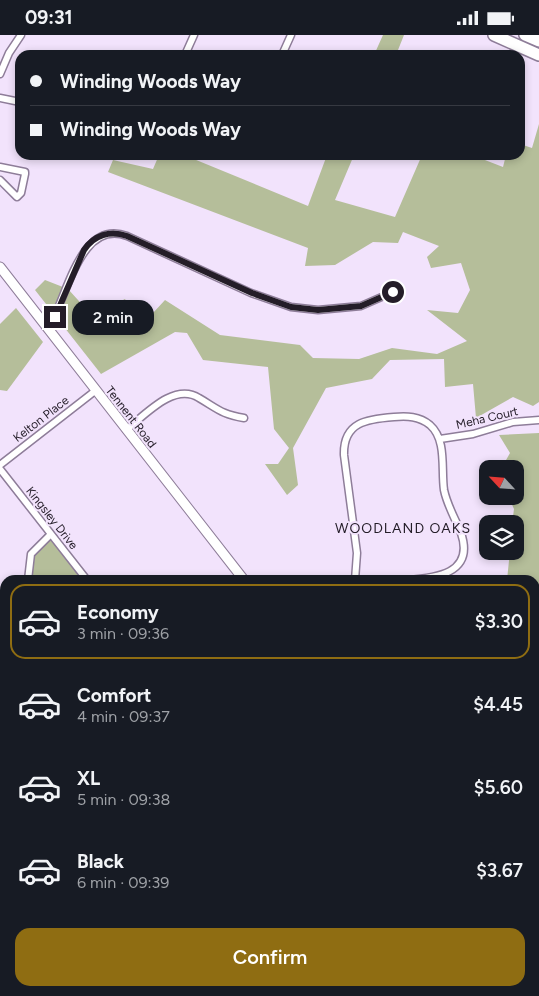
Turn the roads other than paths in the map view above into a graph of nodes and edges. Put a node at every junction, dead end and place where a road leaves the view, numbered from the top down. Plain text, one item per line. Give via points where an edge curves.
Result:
1 (21, 35) edge
2 (194, 35) edge
3 (494, 35) edge
4 (525, 35) edge
5 (290, 36) edge
6 (539, 41) edge
7 (187, 50) edge
8 (284, 50) edge
9 (539, 55) edge
10 (0, 74) edge
11 (0, 98) edge
12 (15, 100) edge
13 (0, 167) edge
14 (0, 180) edge
15 (0, 267) edge
16 (393, 292) dead end
17 (48, 329) junction
18 (95, 391) junction
19 (244, 418) dead end
20 (539, 420) edge
21 (126, 430) junction
22 (440, 439) junction
23 (0, 465) edge
24 (0, 469) edge
25 (51, 533) junction
26 (29, 575) edge
27 (83, 575) edge
28 (240, 575) edge
29 (355, 575) edge
30 (442, 575) edge

1 - 10 street via 8,53
2 - 7 street
3 - 9 highway
4 - 6 highway
5 - 8 street
11 - 12 street
13 - 14 street via 25,172 21,193 17,197
15 - 17 street, Tennent Road
16 - 17 street via 361,306 318,310 291,307 252,293 127,236 107,234 91,241 84,250
17 - 18 street, Tennent Road
18 - 21 street, Tennent Road
18 - 23 street, Kelton Place
19 - 21 street via 224,415 195,395 180,393 169,397
20 - 22 street, Meha Court via 513,422 473,434
21 - 28 street, Tennent Road
22 - 29 street via 424,421 405,416 364,421 348,436 344,455 357,553
22 - 30 street via 445,494 461,533 462,551 459,561
24 - 25 street, Kingsley Drive
25 - 26 street via 31,554
25 - 27 street, Kingsley Drive

